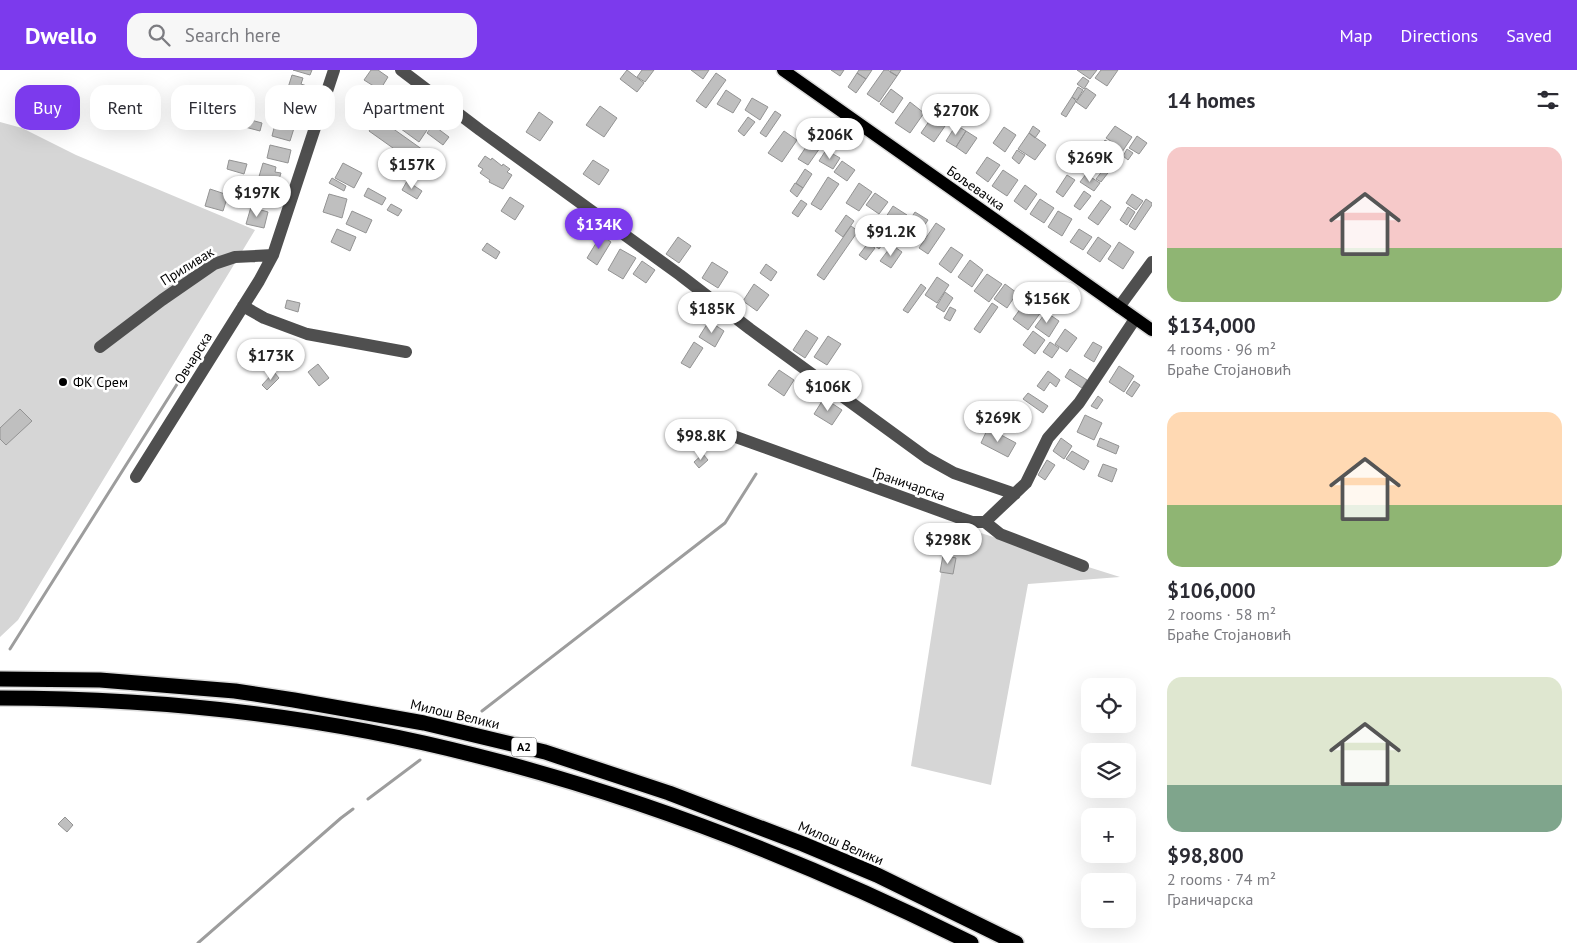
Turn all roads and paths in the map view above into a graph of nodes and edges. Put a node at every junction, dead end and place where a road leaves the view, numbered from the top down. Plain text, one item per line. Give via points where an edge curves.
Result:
1 (334, 70) edge
2 (401, 70) edge
3 (783, 70) edge
4 (273, 255) junction
5 (1152, 262) edge
6 (243, 306) junction
7 (1119, 307) junction
8 (1135, 319) junction
9 (1152, 330) edge
10 (100, 346) dead end
11 (406, 352) dead end
12 (722, 432) dead end
13 (136, 476) dead end
14 (1014, 494) junction
15 (985, 522) junction
16 (1083, 566) dead end
17 (0, 679) edge
18 (0, 698) edge
19 (971, 943) edge
20 (1016, 943) edge

1 - 4 street
2 - 14 street via 927,458 954,473
3 - 7 main road, Бољевачка
4 - 6 street, Овчарска
4 - 10 street, Приливак via 235,257 214,264
5 - 7 street
6 - 11 street via 264,318 307,334
6 - 13 street, Овчарска
7 - 8 main road, Бољевачка
8 - 9 main road, Бољевачка
8 - 14 street via 1079,403 1048,438 1026,483
12 - 15 street, Граничарска via 960,518
14 - 15 street
15 - 16 street, Граничарска via 1000,534
17 - 20 highway, Милош Велики / A2 via 100,680 250,693 424,723 545,752 669,793 803,844 877,875
18 - 19 highway, A2 via 168,704 240,712 355,730 476,755 663,812 859,890

